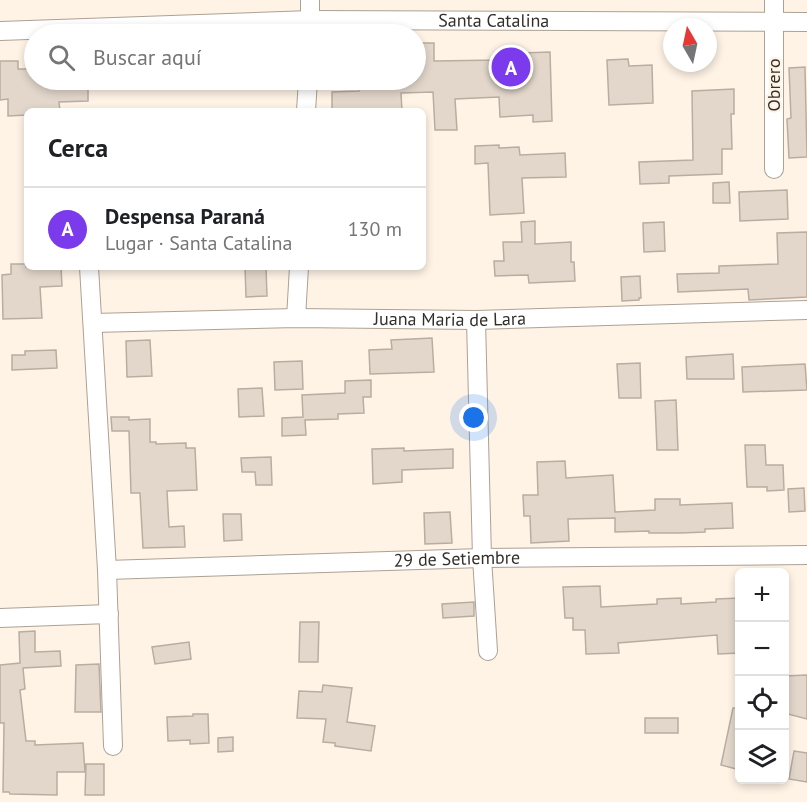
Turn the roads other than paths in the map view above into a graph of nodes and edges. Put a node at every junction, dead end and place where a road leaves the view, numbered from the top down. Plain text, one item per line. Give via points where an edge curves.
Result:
1 (310, 0) edge
2 (774, 0) edge
3 (774, 22) junction
4 (807, 22) edge
5 (310, 24) edge
6 (426, 26) edge
7 (0, 31) edge
8 (24, 31) edge
9 (307, 90) edge
10 (306, 108) edge
11 (774, 169) dead end
12 (89, 270) edge
13 (299, 270) edge
14 (807, 310) edge
15 (296, 318) junction
16 (476, 320) junction
17 (93, 323) junction
18 (807, 555) edge
19 (482, 558) junction
20 (107, 570) junction
21 (109, 614) junction
22 (0, 618) edge
23 (488, 651) dead end
24 (112, 746) dead end

1 - 5 street
2 - 3 street, Obrero
3 - 4 street, Santa Catalina
3 - 6 street, Santa Catalina
3 - 11 street, Obrero
7 - 8 street, Santa Catalina
9 - 10 street
12 - 17 street
13 - 15 street
14 - 16 street, Juana Maria de Lara
15 - 16 street, Juana Maria de Lara
15 - 17 street, Juana Maria de Lara
16 - 19 street
17 - 20 street
18 - 19 street, 29 de Setiembre
19 - 20 street, 29 de Setiembre
19 - 23 street
20 - 21 street
21 - 22 street
21 - 24 street

